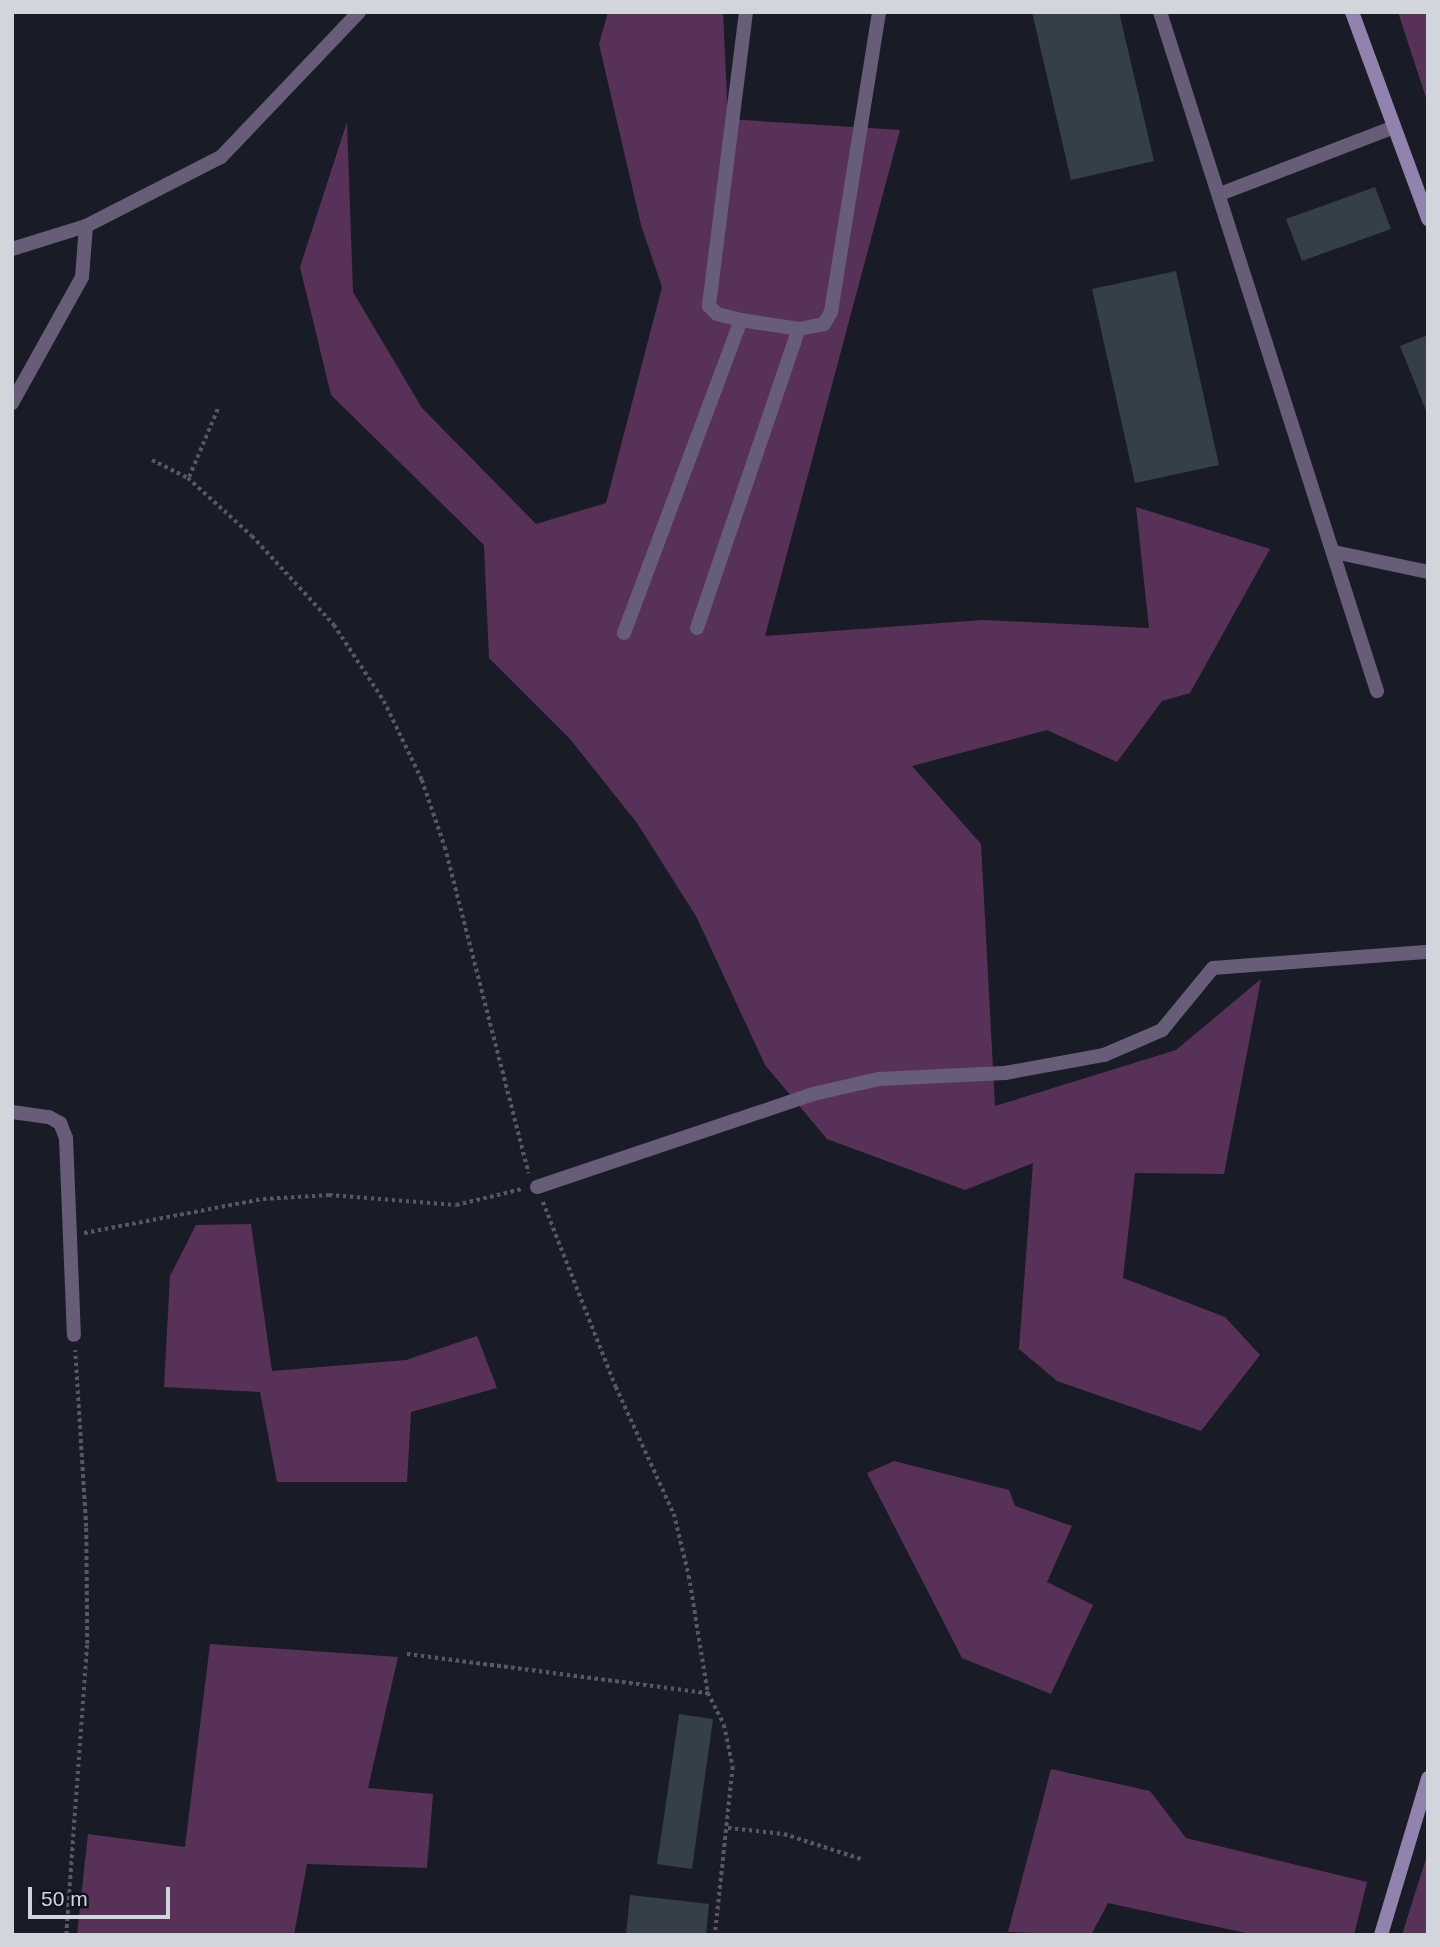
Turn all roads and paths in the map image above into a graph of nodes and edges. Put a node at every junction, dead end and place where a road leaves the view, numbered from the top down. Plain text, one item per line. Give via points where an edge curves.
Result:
1 (359, 12) edge
2 (746, 12) edge
3 (879, 12) edge
4 (1160, 12) edge
5 (1352, 12) edge
6 (1392, 128) junction
7 (1220, 194) junction
8 (1428, 219) edge
9 (86, 226) junction
10 (12, 250) edge
11 (741, 320) junction
12 (799, 329) junction
13 (12, 403) edge
14 (218, 408) dead end
15 (152, 460) dead end
16 (188, 478) junction
17 (1334, 552) junction
18 (1428, 572) edge
19 (697, 628) dead end
20 (624, 634) dead end
21 (1377, 691) dead end
22 (1428, 952) edge
23 (12, 1112) edge
24 (537, 1187) junction
25 (72, 1231) junction
26 (74, 1335) joint
27 (407, 1654) dead end
28 (708, 1693) junction
29 (1428, 1778) edge
30 (728, 1828) junction
31 (861, 1859) dead end
32 (66, 1935) edge
33 (715, 1935) edge
34 (1381, 1935) edge

1 - 9 street via 221,157
2 - 11 street via 709,306 717,314
3 - 12 street via 831,312 824,324
4 - 7 street
5 - 6 main road
6 - 7 street
6 - 8 main road
7 - 17 street
9 - 10 street
9 - 13 street via 82,277
11 - 12 street
11 - 20 street
12 - 19 street
14 - 16 path
15 - 16 path
16 - 24 path via 334,625 360,658 408,749 445,847 529,1174
17 - 18 street
17 - 21 street
22 - 24 street via 1213,968 1162,1030 1104,1055 1005,1073 879,1079 813,1094
23 - 25 street via 60,1123 66,1138
24 - 25 path via 456,1205 329,1195 262,1199 119,1230
24 - 28 path via 597,1343 674,1514 701,1636
25 - 26 street
26 - 32 path via 86,1527 87,1644
27 - 28 path
28 - 30 path via 723,1725 733,1768
29 - 34 main road
30 - 31 path via 784,1834
30 - 33 path

